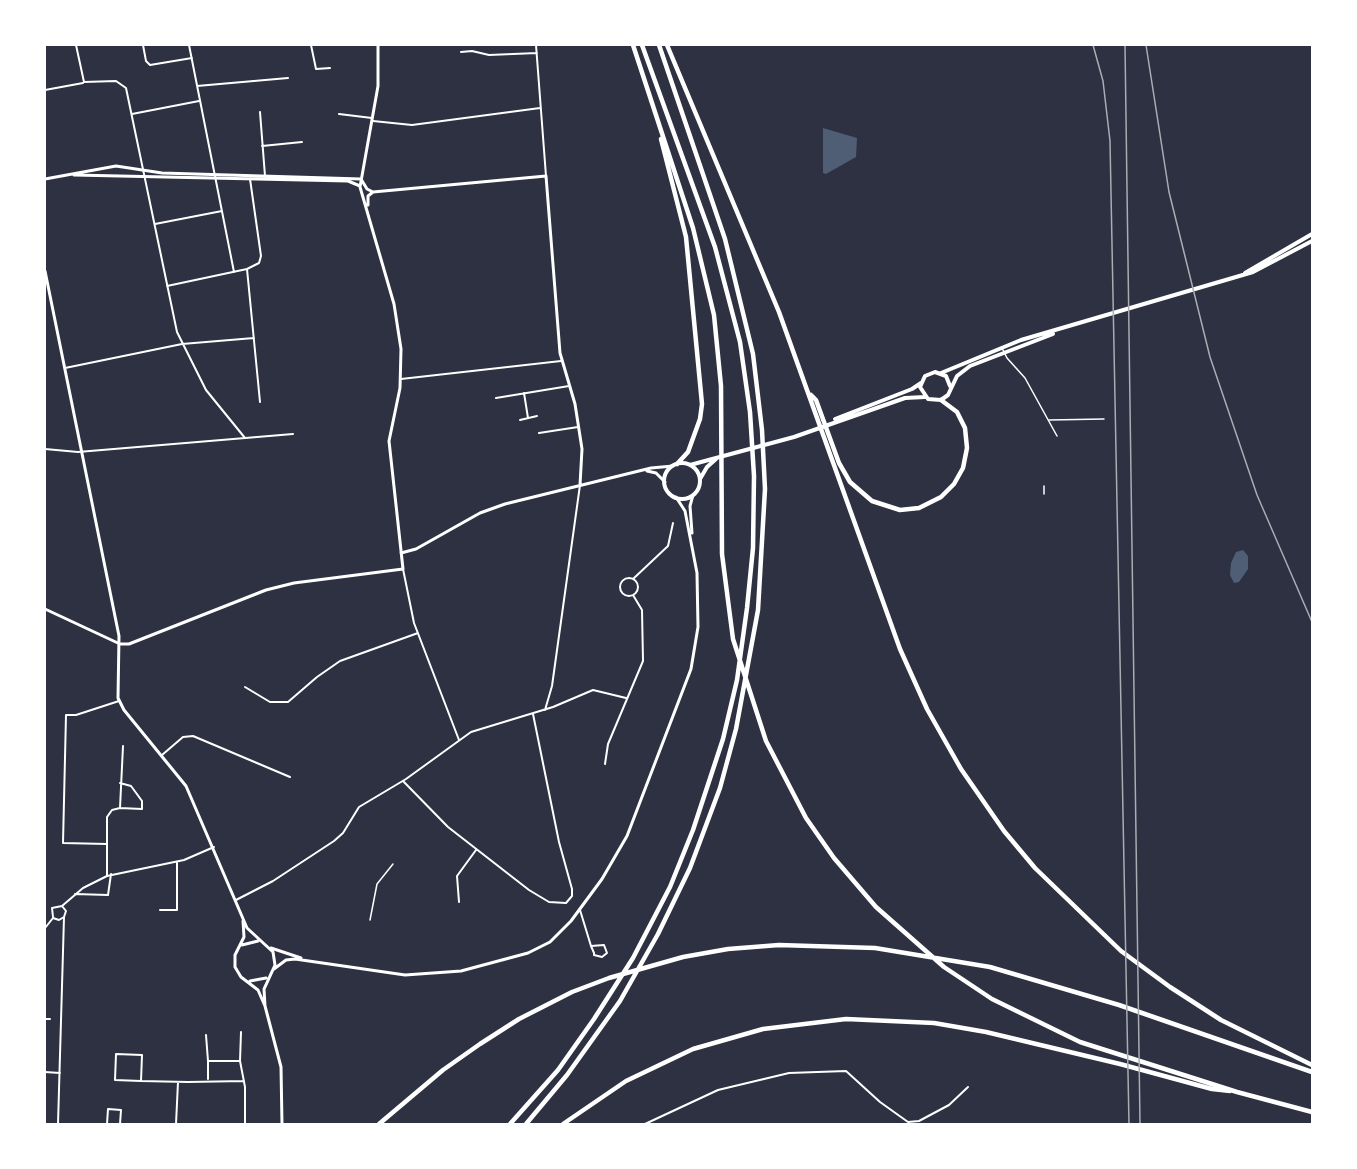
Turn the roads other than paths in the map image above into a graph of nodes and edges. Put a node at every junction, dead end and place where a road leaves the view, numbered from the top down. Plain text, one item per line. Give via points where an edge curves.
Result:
1 (76, 45) edge
2 (143, 45) edge
3 (189, 45) edge
4 (311, 45) edge
5 (378, 45) edge
6 (536, 45) edge
7 (633, 45) edge
8 (642, 45) edge
9 (659, 45) edge
10 (667, 45) edge
11 (461, 52) dead end
12 (537, 52) junction
13 (192, 58) junction
14 (330, 68) dead end
15 (288, 78) dead end
16 (84, 82) junction
17 (197, 86) junction
18 (45, 90) edge
19 (200, 101) junction
20 (540, 108) junction
21 (260, 112) dead end
22 (655, 112) junction
23 (132, 114) junction
24 (339, 114) dead end
25 (372, 120) junction
26 (302, 142) dead end
27 (262, 146) junction
28 (144, 171) junction
29 (66, 175) junction
30 (145, 176) junction
31 (215, 176) junction
32 (546, 176) junction
33 (250, 177) junction
34 (265, 177) junction
35 (45, 179) edge
36 (361, 179) junction
37 (360, 187) junction
38 (373, 192) junction
39 (222, 211) junction
40 (370, 215) junction
41 (155, 224) junction
42 (1312, 234) edge
43 (1312, 241) edge
44 (247, 269) junction
45 (45, 271) edge
46 (234, 272) junction
47 (1239, 277) junction
48 (167, 286) junction
49 (51, 300) junction
50 (46, 302) edge
51 (1071, 327) junction
52 (254, 338) junction
53 (182, 344) junction
54 (1002, 347) junction
55 (1004, 352) junction
56 (561, 361) junction
57 (65, 369) junction
58 (941, 373) junction
59 (401, 379) junction
60 (921, 383) junction
61 (569, 386) junction
62 (950, 386) junction
63 (524, 393) junction
64 (925, 397) junction
65 (496, 398) dead end
66 (941, 400) junction
67 (260, 402) dead end
68 (537, 416) dead end
69 (528, 418) junction
70 (1104, 419) dead end
71 (520, 420) dead end
72 (1048, 420) junction
73 (829, 423) junction
74 (578, 427) junction
75 (539, 433) dead end
76 (293, 434) dead end
77 (1057, 436) dead end
78 (826, 437) junction
79 (245, 438) junction
80 (45, 449) edge
81 (82, 452) junction
82 (719, 457) junction
83 (675, 465) junction
84 (690, 465) junction
85 (642, 471) junction
86 (700, 480) junction
87 (664, 482) junction
88 (580, 485) junction
89 (1044, 486) dead end
90 (1044, 494) dead end
91 (693, 495) junction
92 (676, 497) junction
93 (673, 523) dead end
94 (693, 544) junction
95 (401, 553) junction
96 (403, 569) junction
97 (633, 579) junction
98 (633, 595) junction
99 (45, 609) edge
100 (418, 633) junction
101 (120, 644) junction
102 (245, 687) dead end
103 (626, 698) junction
104 (119, 701) junction
105 (545, 710) junction
106 (533, 714) junction
107 (459, 740) junction
108 (123, 746) dead end
109 (162, 755) junction
110 (605, 764) dead end
111 (290, 777) dead end
112 (403, 781) junction
113 (120, 783) junction
114 (120, 808) junction
115 (106, 844) junction
116 (214, 847) junction
117 (476, 850) junction
118 (177, 862) junction
119 (393, 864) dead end
120 (111, 874) junction
121 (107, 876) junction
122 (75, 894) junction
123 (236, 900) junction
124 (459, 902) dead end
125 (63, 906) junction
126 (160, 910) dead end
127 (580, 910) junction
128 (242, 914) junction
129 (64, 917) junction
130 (53, 918) junction
131 (370, 920) dead end
132 (45, 928) edge
133 (262, 942) junction
134 (267, 945) junction
135 (591, 946) junction
136 (239, 948) junction
137 (309, 960) junction
138 (273, 970) junction
139 (270, 975) junction
140 (246, 980) junction
141 (265, 1006) junction
142 (45, 1019) edge
143 (50, 1019) dead end
144 (241, 1032) dead end
145 (206, 1035) dead end
146 (208, 1060) junction
147 (240, 1061) junction
148 (1312, 1065) edge
149 (45, 1072) edge
150 (1312, 1072) edge
151 (60, 1073) junction
152 (208, 1080) junction
153 (141, 1081) junction
154 (244, 1081) junction
155 (178, 1082) junction
156 (968, 1087) dead end
157 (1237, 1092) junction
158 (1312, 1112) edge
159 (58, 1124) edge
160 (107, 1124) edge
161 (120, 1124) edge
162 (176, 1124) edge
163 (245, 1124) edge
164 (282, 1124) edge
165 (379, 1124) edge
166 (510, 1124) edge
167 (525, 1124) edge
168 (563, 1124) edge
169 (645, 1124) edge

1 - 16 street
2 - 13 street via 146,61 152,65
3 - 13 street
4 - 14 street via 316,69
5 - 25 street via 379,75
6 - 12 street
7 - 22 highway
8 - 166 highway via 726,284 742,354 753,459 752,554 741,654 723,739 693,830 665,897 624,974 562,1064
9 - 167 highway via 732,261 750,336 764,457 763,551 751,658 736,729 708,823 672,906 630,984 582,1056
10 - 78 highway via 774,299
11 - 12 street
12 - 20 street
13 - 17 street
15 - 17 street
16 - 18 street
16 - 23 street via 121,82 127,90
17 - 19 street
19 - 23 street
19 - 31 street
20 - 25 street via 412,124
20 - 32 street
21 - 27 street
22 - 83 highway via 686,237 702,404 688,453
22 - 157 highway via 710,291 720,362 721,541 728,610 742,671 762,730 787,785 822,841 876,907 944,967 992,999 1060,1033
23 - 28 street
24 - 25 street
25 - 36 street
26 - 27 street
27 - 34 street
28 - 29 street via 116,166
28 - 30 street
28 - 31 street
29 - 30 street
29 - 35 street
30 - 31 street
30 - 41 street
31 - 33 street
31 - 39 street
32 - 38 street
32 - 56 street
33 - 34 street
33 - 44 street via 261,256 255,266
34 - 36 street
34 - 37 street via 351,181
36 - 37 street
36 - 38 street
37 - 40 street
38 - 40 street via 367,198
39 - 41 street
39 - 46 street
40 - 59 street via 396,312
41 - 48 street
42 - 47 main road
43 - 47 main road
44 - 46 street
44 - 52 street
45 - 49 street
46 - 48 street
47 - 51 main road
48 - 53 street
49 - 50 street
49 - 57 street
51 - 54 main road
51 - 55 main road
52 - 53 street
52 - 67 street
53 - 57 street
53 - 79 street via 206,390
54 - 55 lane
54 - 58 main road
55 - 62 main road via 963,370
55 - 72 lane via 1025,378
56 - 59 street
56 - 61 street
57 - 81 street
58 - 60 main road via 928,373
58 - 62 main road
59 - 95 street via 389,441
60 - 64 main road
60 - 73 main road
61 - 63 street
61 - 74 street
62 - 66 main road via 948,395
63 - 65 street
63 - 69 street
64 - 66 main road
64 - 73 main road via 905,398
66 - 78 highway via 954,408 963,422 966,459 948,491 919,508 890,508 864,496 844,473
68 - 69 street
69 - 71 street
70 - 72 lane
72 - 77 lane
73 - 82 main road
74 - 75 street
74 - 88 street via 582,454
76 - 79 street
78 - 148 highway via 900,649 949,750 983,803 1072,907 1121,951 1221,1020
79 - 81 street
80 - 81 street
81 - 101 street
82 - 84 main road
82 - 86 main road
83 - 84 main road
83 - 85 street
83 - 87 main road via 666,472
84 - 86 main road
85 - 87 street via 656,472
85 - 88 street
86 - 91 main road
87 - 92 main road
88 - 95 street via 495,507 416,549
88 - 105 street via 552,686
89 - 90 lane
91 - 92 main road
91 - 94 street
92 - 94 street via 684,509
93 - 97 street via 668,546
94 - 127 street via 698,620 687,684 627,836
95 - 96 street
96 - 100 street via 409,608
96 - 101 street via 266,590 144,640
97 - 98 street via 638,586
97 - 98 street via 624,579 620,588 625,596
98 - 103 street via 642,609 643,661
99 - 101 street
100 - 102 street via 340,661 288,702 270,702
100 - 107 street
101 - 104 street via 116,684
103 - 105 street via 593,690
103 - 110 street via 608,744
104 - 109 street
104 - 115 street via 66,715 63,843
105 - 106 street
106 - 107 street via 472,731
106 - 117 street via 571,898 563,904 540,897
107 - 112 street
108 - 113 street
109 - 111 street via 183,737 193,736
109 - 116 street via 189,790
112 - 117 street
112 - 123 street via 359,807 343,833 273,881
113 - 114 street
113 - 114 street via 131,786 142,801 142,808
114 - 115 street via 108,815
115 - 121 street
116 - 118 street
116 - 123 street
117 - 124 street via 457,876
118 - 120 street
118 - 126 street via 177,910
119 - 131 lane via 377,884
120 - 121 street
120 - 122 street via 108,895
121 - 122 street
122 - 125 street
123 - 128 street
125 - 129 street
125 - 130 street via 52,908
127 - 135 street
127 - 137 street via 540,948 476,969 405,975
128 - 133 street via 249,931
128 - 136 street via 244,937
129 - 130 street
129 - 151 street
130 - 132 street
133 - 134 street
133 - 136 street via 249,942
134 - 137 street
134 - 138 street via 274,957
135 - 135 street via 604,945 607,953 598,957
136 - 140 street via 235,967
137 - 138 street via 286,960
138 - 139 street
139 - 140 street via 260,981
139 - 141 street via 264,988
140 - 141 street via 258,990
141 - 164 street via 280,1062
142 - 143 street
144 - 147 street
145 - 146 street
146 - 147 street
146 - 152 street
147 - 154 street
149 - 151 street
150 - 165 highway via 1023,975 894,950 780,945 712,951 667,960 586,987 500,1030 443,1070
151 - 159 street
152 - 154 street
152 - 155 street
153 - 153 street via 142,1055 116,1054 115,1080
153 - 155 street
154 - 163 street
155 - 162 street
156 - 169 street via 949,1105 919,1121 908,1122 846,1071 789,1073 718,1090
157 - 158 highway
157 - 168 highway via 1011,1037 942,1024 863,1019 807,1022 743,1034 671,1058 626,1081
160 - 161 street via 108,1110 121,1110

